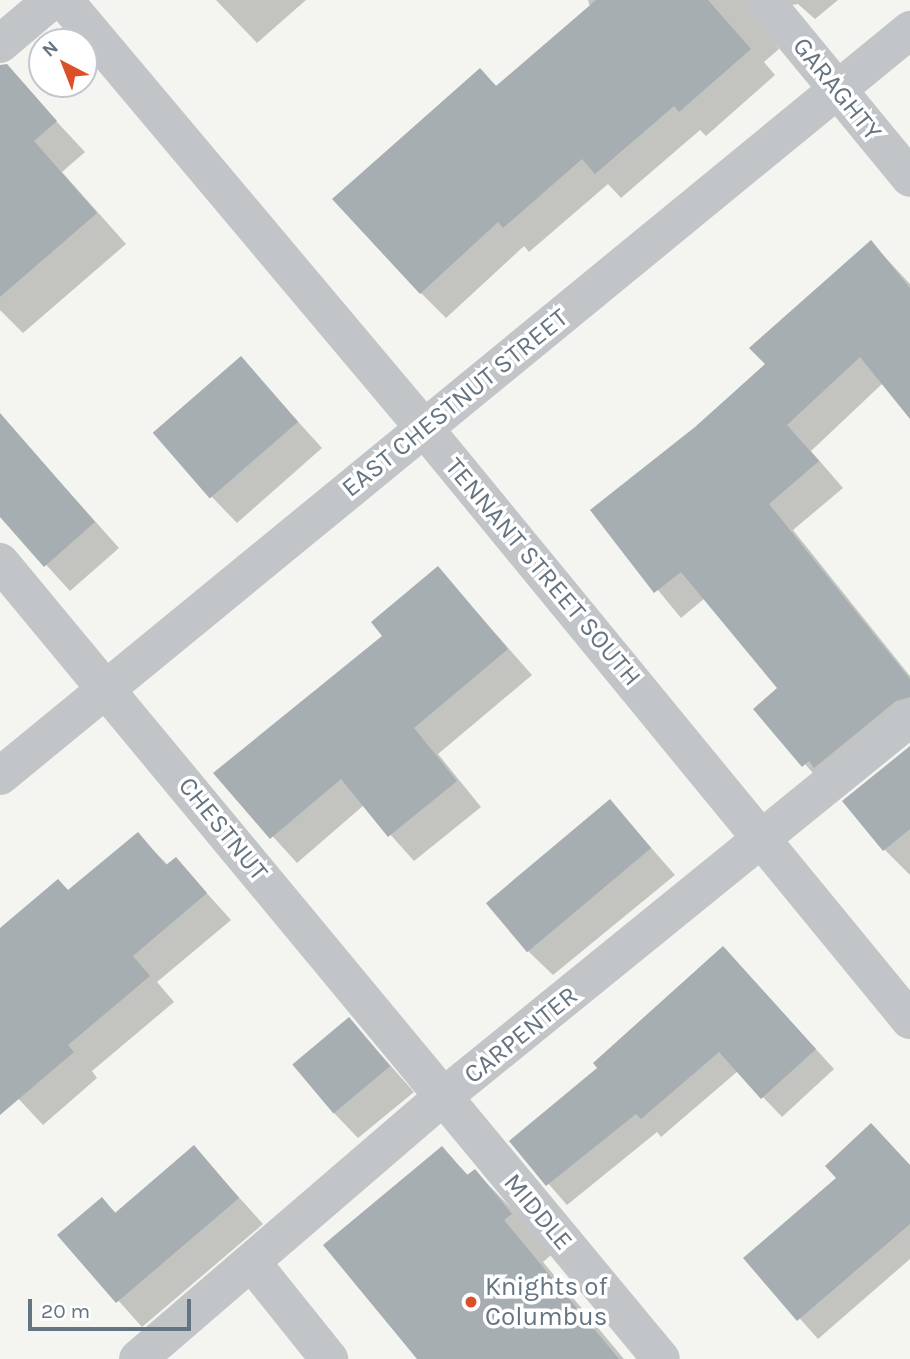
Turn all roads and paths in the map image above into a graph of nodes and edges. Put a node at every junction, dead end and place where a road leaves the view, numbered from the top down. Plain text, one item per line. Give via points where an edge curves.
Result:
1 (52, 0) edge
2 (64, 0) edge
3 (764, 0) edge
4 (910, 30) edge
5 (0, 44) edge
6 (837, 90) junction
7 (910, 178) edge
8 (424, 428) junction
9 (0, 562) edge
10 (106, 689) junction
11 (910, 718) edge
12 (0, 776) edge
13 (764, 840) junction
14 (910, 1020) edge
15 (443, 1097) junction
16 (253, 1264) junction
17 (138, 1359) edge
18 (329, 1359) edge
19 (661, 1359) edge

1 - 5 street
2 - 8 street, TENNANT STREET SOUTH
3 - 6 street, GARAGHTY
4 - 6 street, EAST CHESTNUT STREET
6 - 7 street, GARAGHTY
6 - 8 street, EAST CHESTNUT STREET
8 - 10 street, EAST CHESTNUT STREET
8 - 13 street, TENNANT STREET SOUTH
9 - 10 street, CHESTNUT
10 - 12 street, EAST CHESTNUT STREET
10 - 15 street, CHESTNUT
11 - 13 street, CARPENTER
13 - 14 street, TENNANT STREET SOUTH
13 - 15 street, CARPENTER
15 - 16 street, CARPENTER
15 - 19 street, MIDDLE
16 - 17 street, CARPENTER
16 - 18 street

